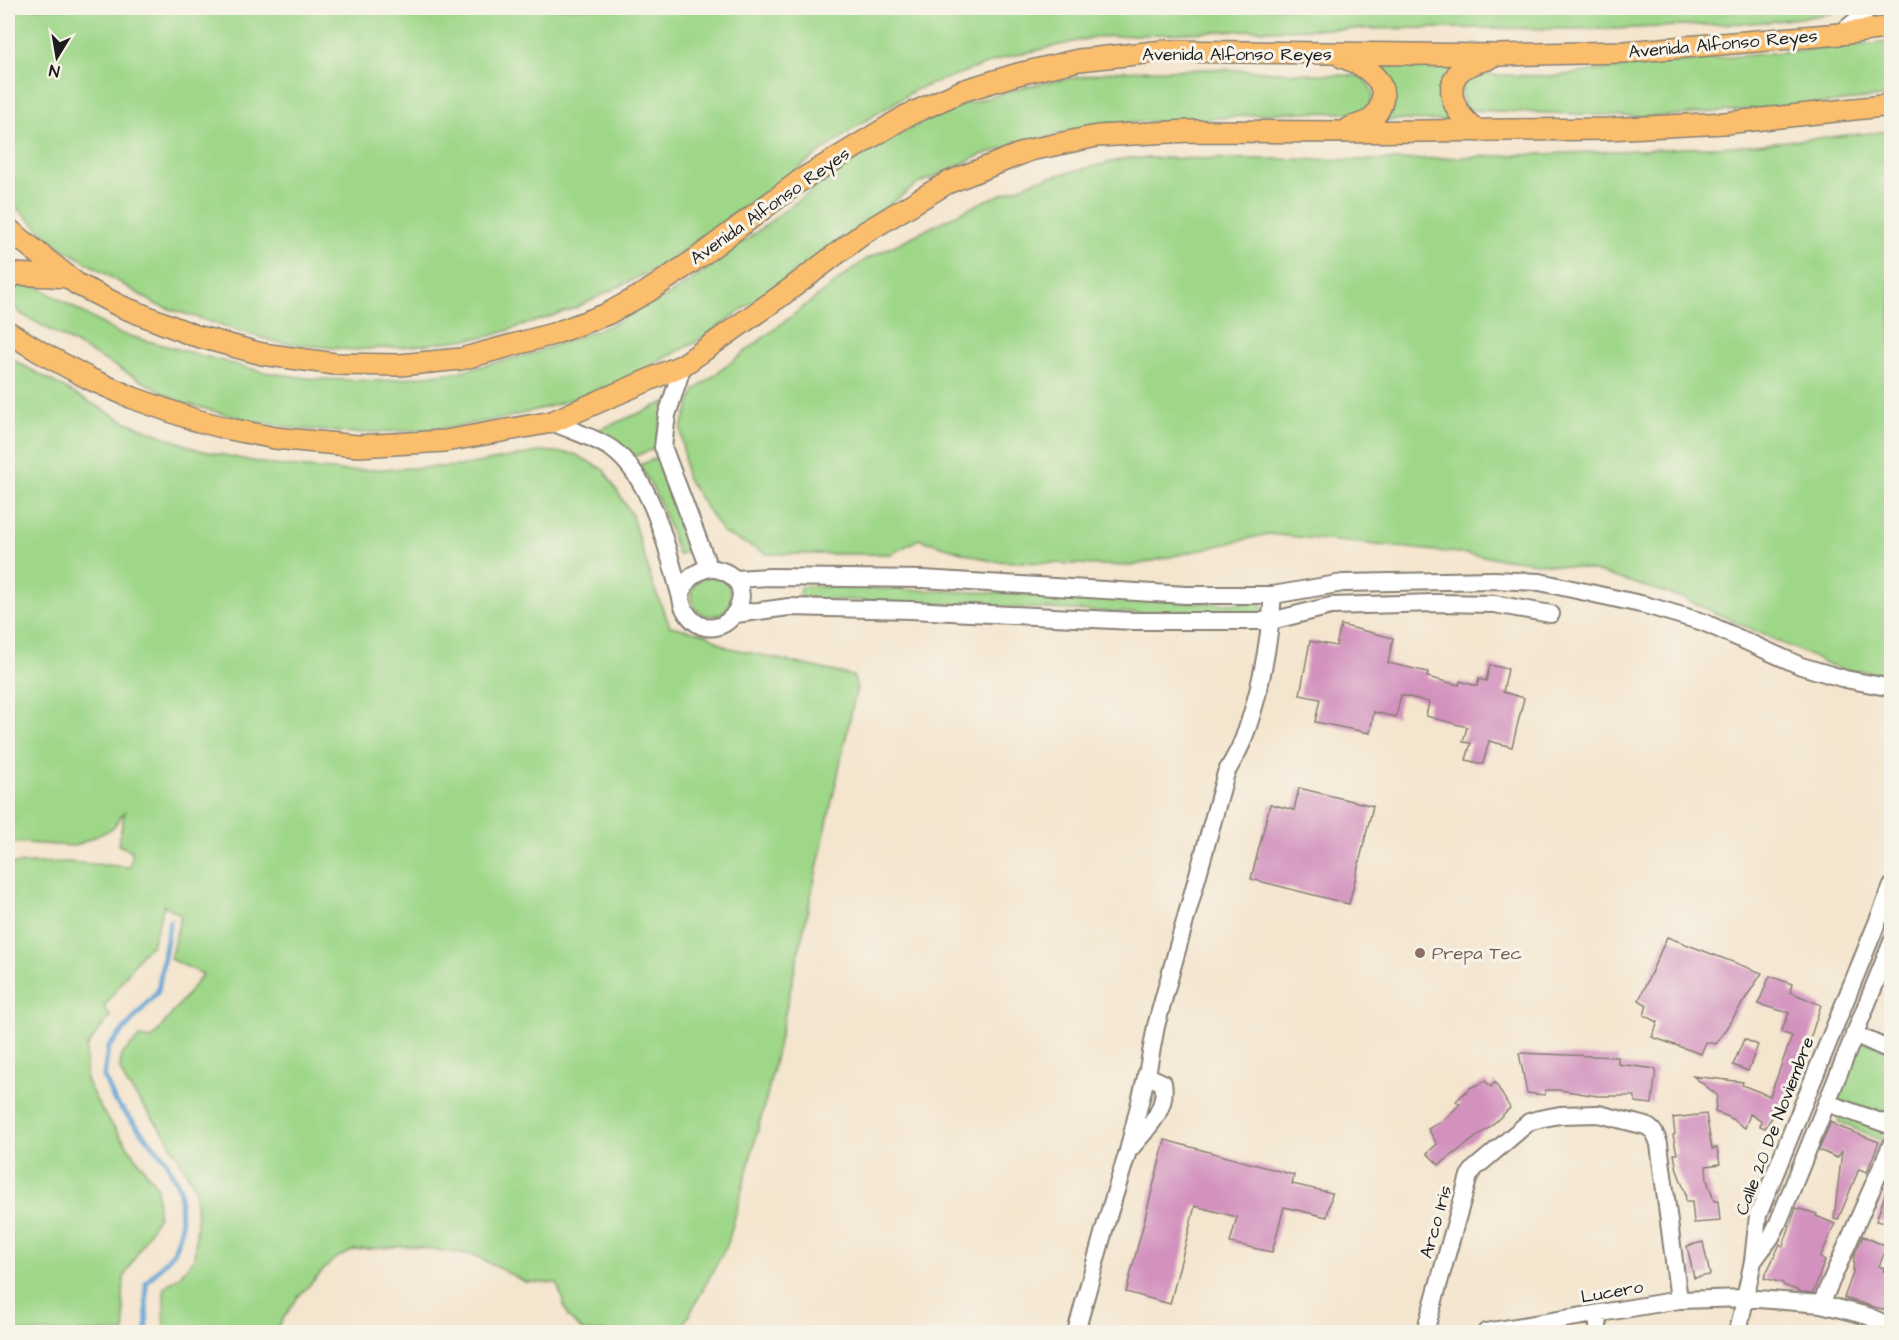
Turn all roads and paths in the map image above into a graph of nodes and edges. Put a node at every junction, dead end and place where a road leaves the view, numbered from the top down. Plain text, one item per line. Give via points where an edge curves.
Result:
1 (1868, 8) edge
2 (1892, 27) edge
3 (1840, 34) junction
4 (1332, 54) junction
5 (1497, 56) junction
6 (1892, 105) edge
7 (1477, 131) junction
8 (1338, 132) junction
9 (8, 230) edge
10 (68, 277) junction
11 (8, 280) edge
12 (8, 332) edge
13 (683, 365) junction
14 (552, 422) junction
15 (709, 568) junction
16 (735, 579) junction
17 (1494, 580) junction
18 (1273, 595) junction
19 (681, 598) junction
20 (1494, 604) junction
21 (736, 614) junction
22 (1551, 614) dead end
23 (1271, 621) junction
24 (1892, 688) edge
25 (1892, 886) edge
26 (1892, 942) edge
27 (1854, 1034) junction
28 (1892, 1051) edge
29 (1147, 1072) junction
30 (1827, 1103) junction
31 (1892, 1126) edge
32 (1892, 1143) edge
33 (1128, 1151) junction
34 (1753, 1261) junction
35 (1745, 1298) junction
36 (1678, 1300) junction
37 (1821, 1304) junction
38 (1598, 1315) junction
39 (1885, 1327) edge
40 (1077, 1332) edge
41 (1425, 1332) edge
42 (1486, 1332) edge
43 (1598, 1332) edge
44 (1738, 1332) edge

1 - 3 street
2 - 3 main road, Avenida Alfonso Reyes
3 - 5 main road, Avenida Alfonso Reyes via 1625,52
4 - 5 main road, Avenida Alfonso Reyes
4 - 8 main road via 1367,69 1383,92 1382,103 1371,120
4 - 10 main road, Avenida Alfonso Reyes via 1164,51 1079,60 962,91 906,116 801,180 699,257 627,304 553,334 461,359 399,365 335,363 262,354 193,335 130,310
5 - 7 main road via 1469,65 1454,82 1458,113
6 - 7 main road via 1725,123
7 - 8 main road
8 - 13 main road via 1190,131 1097,136 1030,150 947,183 864,233
9 - 10 main road, Avenida Alfonso Reyes
10 - 11 main road via 15,274
12 - 14 main road via 90,379 133,398 195,420 275,438 358,446 445,441
13 - 14 main road
13 - 15 street via 667,415 663,447
14 - 19 street via 612,449 627,464 654,507
15 - 16 street
15 - 19 street via 689,578
16 - 18 street via 923,579 1186,595
16 - 21 street via 740,593
17 - 18 street via 1343,583
17 - 20 street
17 - 24 street via 1540,582 1645,604 1703,622 1801,666
18 - 23 street
19 - 21 street via 689,618 708,627 728,622
20 - 22 street
20 - 23 street via 1331,606
21 - 23 street via 789,607 1133,621
23 - 29 street via 1262,683 1243,742 1226,773 1156,1026
25 - 34 street, Calle 20 De Noviembre via 1758,1215
26 - 27 street, Calle 20 De Noviembre
27 - 28 street
27 - 30 street, Calle 20 De Noviembre
29 - 33 street
29 - 33 street via 1163,1083 1163,1105
30 - 31 street
30 - 34 street, Calle 20 De Noviembre via 1778,1223
32 - 37 street
33 - 40 street
34 - 35 street
35 - 36 street, Lucero
35 - 37 street, Lucero
35 - 44 street
36 - 38 street, Lucero
36 - 41 street, Arco Iris via 1655,1134 1646,1126 1599,1114 1560,1115 1529,1122 1469,1176
37 - 39 street, Lucero via 1868,1317
38 - 42 street, Lucero
38 - 43 street

